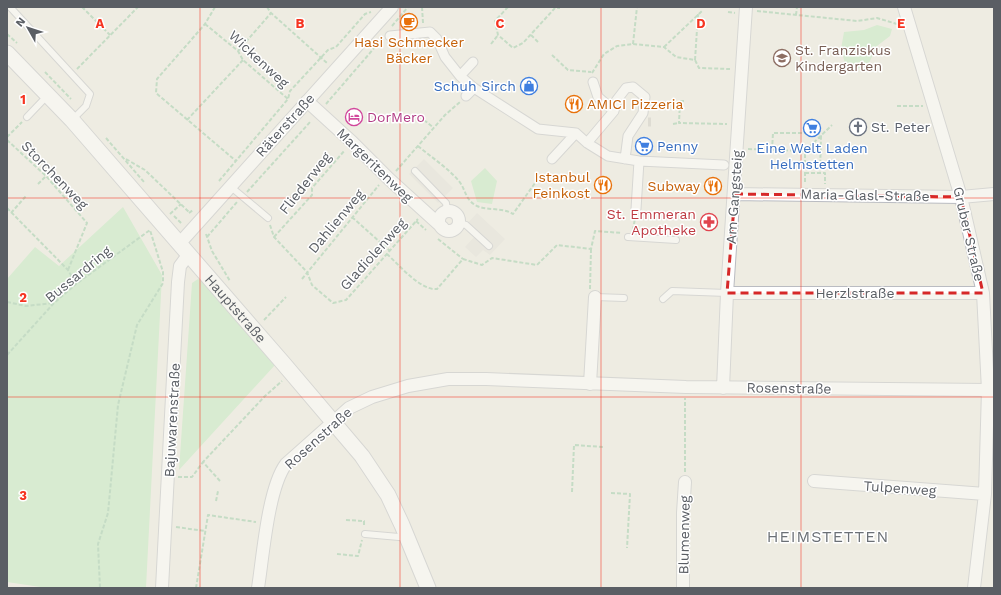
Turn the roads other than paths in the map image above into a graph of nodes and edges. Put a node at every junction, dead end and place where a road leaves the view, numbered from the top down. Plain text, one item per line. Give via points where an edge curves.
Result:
1 (10, 7) edge
2 (392, 7) edge
3 (904, 7) edge
4 (746, 8) edge
5 (390, 36) dead end
6 (9, 59) edge
7 (473, 62) dead end
8 (460, 76) junction
9 (593, 82) dead end
10 (474, 88) junction
11 (48, 95) junction
12 (466, 96) road end
13 (307, 101) junction
14 (614, 111) junction
15 (27, 117) road end
16 (72, 120) junction
17 (638, 122) junction
18 (648, 122) tunnel mouth
19 (576, 133) junction
20 (587, 143) junction
21 (552, 159) dead end
22 (625, 159) junction
23 (639, 161) junction
24 (724, 165) dead end
25 (415, 171) dead end
26 (231, 187) junction
27 (735, 194) junction
28 (994, 194) edge
29 (962, 197) junction
30 (636, 209) road end
31 (447, 211) junction
32 (268, 218) road end
33 (459, 223) junction
34 (438, 232) junction
35 (630, 235) road end
36 (676, 240) dead end
37 (490, 246) dead end
38 (184, 249) junction
39 (727, 293) junction
40 (983, 293) junction
41 (592, 295) joint
42 (624, 298) dead end
43 (663, 299) dead end
44 (590, 384) junction
45 (723, 388) junction
46 (988, 390) junction
47 (334, 421) junction
48 (814, 481) dead end
49 (685, 482) road end
50 (985, 494) junction
51 (365, 534) road end
52 (406, 536) junction
53 (162, 588) edge
54 (258, 588) edge
55 (428, 588) edge
56 (684, 588) edge
57 (974, 588) edge

1 - 16 lane via 90,94 86,106
2 - 13 street, Räterstraße
3 - 29 street, Gruber Straße
4 - 27 street, Am Gangsteig
5 - 8 street via 423,29 430,32
6 - 11 street, Hauptstraße
7 - 8 street
8 - 10 street
9 - 14 street via 598,97
10 - 12 street
10 - 19 street via 538,129
11 - 15 lane
11 - 16 street, Hauptstraße
13 - 26 street, Räterstraße
13 - 34 street, Margeritenweg via 352,142 388,178 420,217
14 - 17 street via 616,101 626,88 633,87 645,97 643,113
14 - 20 street
16 - 38 street, Hauptstraße
17 - 18 street
17 - 22 street via 628,136
19 - 20 street
19 - 21 street
20 - 22 street via 608,156
22 - 23 street
23 - 24 street
23 - 30 street
25 - 31 lane via 446,203
26 - 32 lane
26 - 38 street, Räterstraße
27 - 29 street, Maria-Glasl-Straße
27 - 39 street, Am Gangsteig
28 - 29 street, Maria-Glasl-Straße
29 - 40 street, Gruber Straße
31 - 33 street via 457,215
31 - 34 street via 442,214
33 - 34 street via 451,230
33 - 37 lane via 466,225
35 - 36 lane
38 - 47 street, Hauptstraße
38 - 53 street, Bajuwarenstraße via 178,282
39 - 40 street, Herzlstraße
39 - 43 lane via 672,291
39 - 45 street, Am Gangsteig
40 - 46 street, Gruber Straße
41 - 42 lane
41 - 44 street
44 - 45 street, Rosenstraße
44 - 47 street, Rosenstraße via 486,379 427,382 372,397 349,408
45 - 46 street, Rosenstraße
46 - 50 street, Gruber Straße
47 - 52 street, Hauptstraße via 376,475
47 - 54 street, Rosenstraße via 279,473
48 - 50 street, Tulpenweg
49 - 56 street, Blumenweg
50 - 57 street, Gruber Straße
51 - 52 lane
52 - 55 street, Hauptstraße

